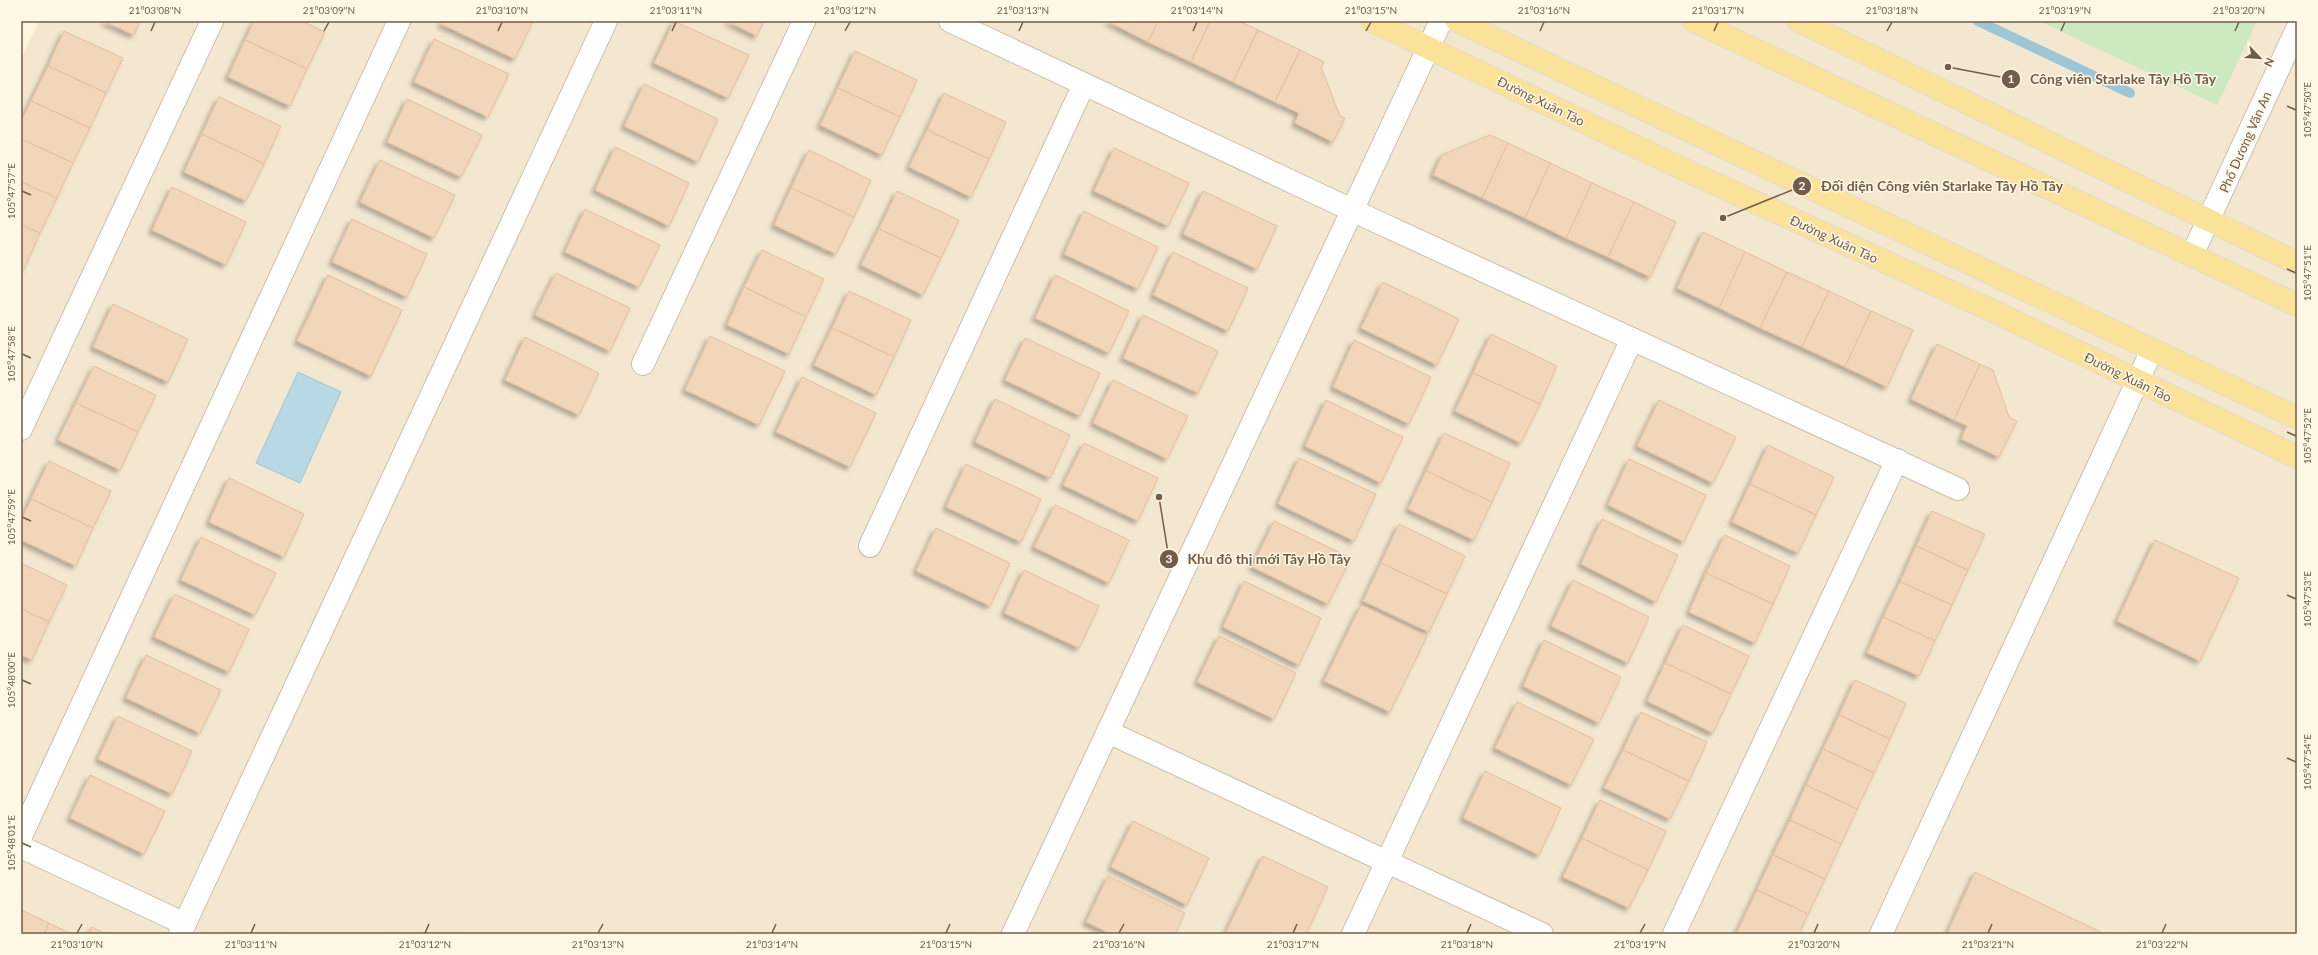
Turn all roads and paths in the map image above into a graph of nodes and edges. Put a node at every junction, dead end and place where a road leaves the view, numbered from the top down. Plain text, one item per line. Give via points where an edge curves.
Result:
1 (212, 21) edge
2 (400, 21) edge
3 (606, 21) edge
4 (804, 21) edge
5 (950, 21) edge
6 (1372, 21) edge
7 (1441, 21) edge
8 (1457, 21) edge
9 (1694, 21) edge
10 (1799, 21) edge
11 (2297, 29) edge
12 (1427, 48) junction
13 (1084, 84) junction
14 (1351, 210) junction
15 (2209, 221) junction
16 (2192, 255) junction
17 (2297, 263) edge
18 (2297, 305) edge
19 (1632, 339) junction
20 (2152, 350) junction
21 (643, 364) dead end
22 (2137, 382) junction
23 (2297, 418) edge
24 (21, 428) edge
25 (2297, 457) edge
26 (1897, 460) junction
27 (1958, 489) dead end
28 (870, 546) dead end
29 (1108, 732) junction
30 (21, 836) edge
31 (21, 847) edge
32 (1387, 862) junction
33 (182, 929) edge
34 (1013, 934) edge
35 (1353, 934) edge
36 (1542, 934) edge
37 (1674, 934) edge
38 (1881, 934) edge

1 - 24 street
2 - 30 street
3 - 33 street
4 - 21 street
5 - 13 street
6 - 12 main road, Đường Xuân Tảo
7 - 12 street
8 - 20 main road
9 - 16 main road
10 - 15 main road
11 - 15 street, Phố Dương Văn An
12 - 14 street
12 - 22 main road, Đường Xuân Tảo via 1995,312
13 - 14 street
13 - 28 street
14 - 19 street
14 - 29 street
15 - 16 street, Phố Dương Văn An
15 - 17 main road
16 - 18 main road
19 - 26 street
19 - 32 street
20 - 22 street
20 - 23 main road
22 - 25 main road, Đường Xuân Tảo
22 - 38 street
26 - 27 street
26 - 37 street
29 - 32 street
29 - 34 street
31 - 33 street
32 - 35 street
32 - 36 street

